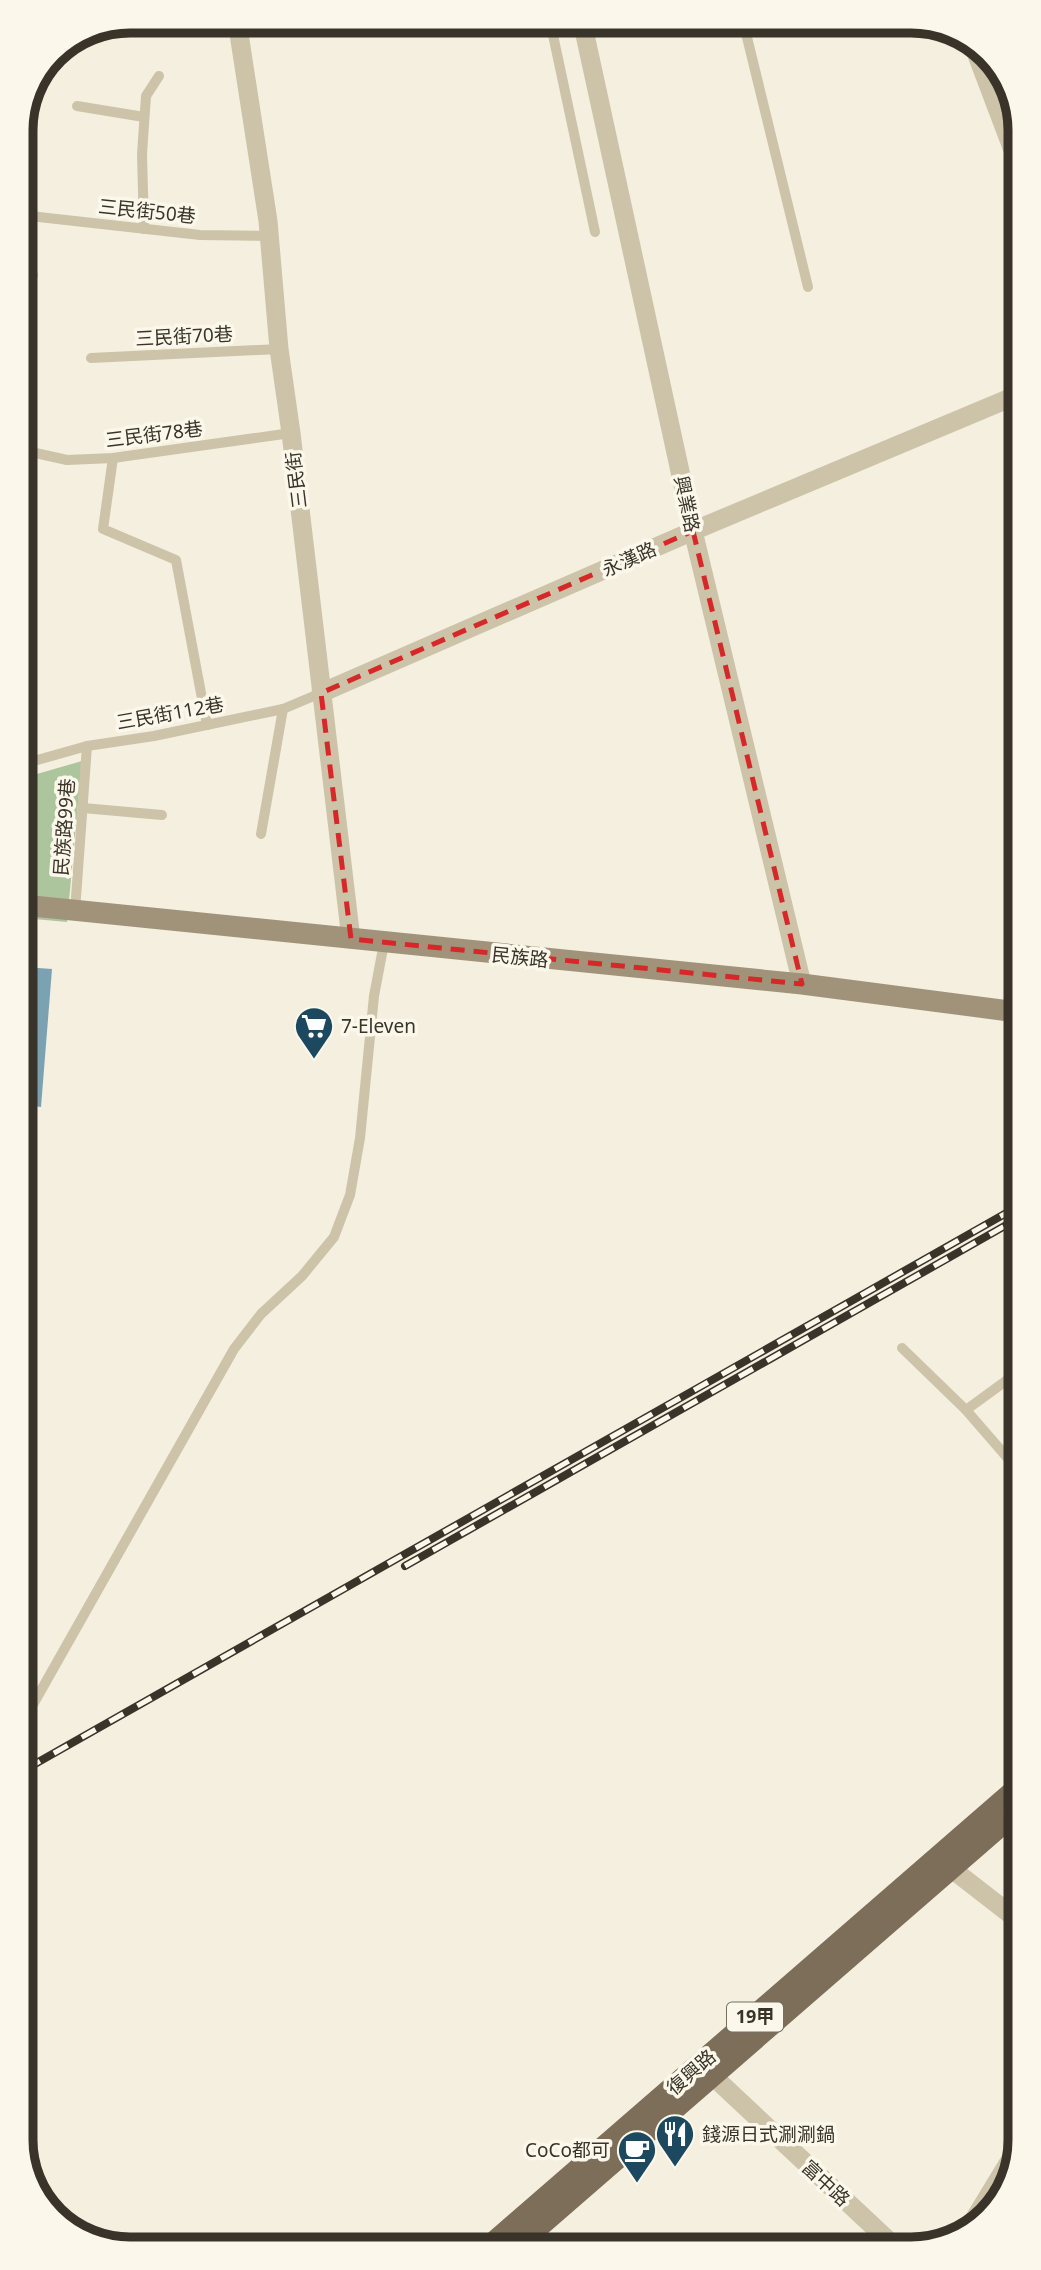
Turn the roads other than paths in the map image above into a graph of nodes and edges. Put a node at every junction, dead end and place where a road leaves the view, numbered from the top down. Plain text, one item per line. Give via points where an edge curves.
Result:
1 (239, 33) edge
2 (553, 33) edge
3 (585, 33) edge
4 (746, 33) edge
5 (980, 62) edge
6 (159, 76) dead end
7 (77, 106) dead end
8 (144, 117) junction
9 (1008, 137) edge
10 (33, 216) edge
11 (144, 229) junction
12 (595, 232) dead end
13 (270, 236) junction
14 (808, 288) dead end
15 (279, 349) junction
16 (91, 358) dead end
17 (1008, 399) edge
18 (291, 433) junction
19 (33, 452) edge
20 (113, 458) junction
21 (692, 531) junction
22 (321, 693) junction
23 (283, 709) junction
24 (207, 725) junction
25 (87, 746) junction
26 (33, 761) edge
27 (83, 808) junction
28 (162, 816) dead end
29 (261, 834) dead end
30 (33, 906) edge
31 (75, 911) junction
32 (351, 939) junction
33 (384, 943) junction
34 (802, 984) junction
35 (1008, 1011) edge
36 (902, 1348) dead end
37 (1008, 1379) edge
38 (965, 1410) junction
39 (1008, 1459) edge
40 (33, 1705) edge
41 (1008, 1798) edge
42 (1008, 1818) edge
43 (945, 1864) junction
44 (1008, 1913) edge
45 (706, 2070) junction
46 (1001, 2175) edge
47 (983, 2205) edge
48 (500, 2237) edge
49 (527, 2237) edge
50 (884, 2237) edge

1 - 13 street, 三民街
2 - 12 lane
3 - 21 street, 興業路
4 - 14 lane
5 - 9 street
6 - 8 lane via 146,96
7 - 8 lane
8 - 11 lane
10 - 11 lane, 三民街50巷
11 - 13 lane, 三民街50巷
13 - 15 street, 三民街
15 - 16 lane, 三民街70巷
15 - 18 street, 三民街
17 - 21 street, 永漢路
18 - 20 lane, 三民街78巷
18 - 22 street, 三民街
19 - 20 lane, 三民街78巷 via 67,460
20 - 24 lane via 103,529 176,560
21 - 22 street, 永漢路
21 - 34 street, 興業路
22 - 23 lane, 三民街112巷
22 - 32 street, 三民街
23 - 24 lane, 三民街112巷
23 - 29 lane
24 - 25 lane, 三民街112巷
25 - 26 lane, 三民街112巷
25 - 27 lane, 民族路99巷
27 - 28 lane
27 - 31 lane, 民族路99巷
30 - 31 street, 民族路
31 - 32 street, 民族路
32 - 33 street, 民族路
33 - 34 street, 民族路
33 - 40 lane via 351,1195 334,1237 234,1349
34 - 35 street, 民族路
36 - 38 lane
37 - 38 lane
38 - 39 lane
41 - 43 main road, 復興路 / 19甲
42 - 43 main road, 復興路 / 19甲
43 - 44 street
43 - 45 main road, 復興路 / 19甲
45 - 48 main road, 復興路 / 19甲
45 - 49 main road, 復興路 / 19甲
45 - 50 street, 富中路
46 - 47 street

